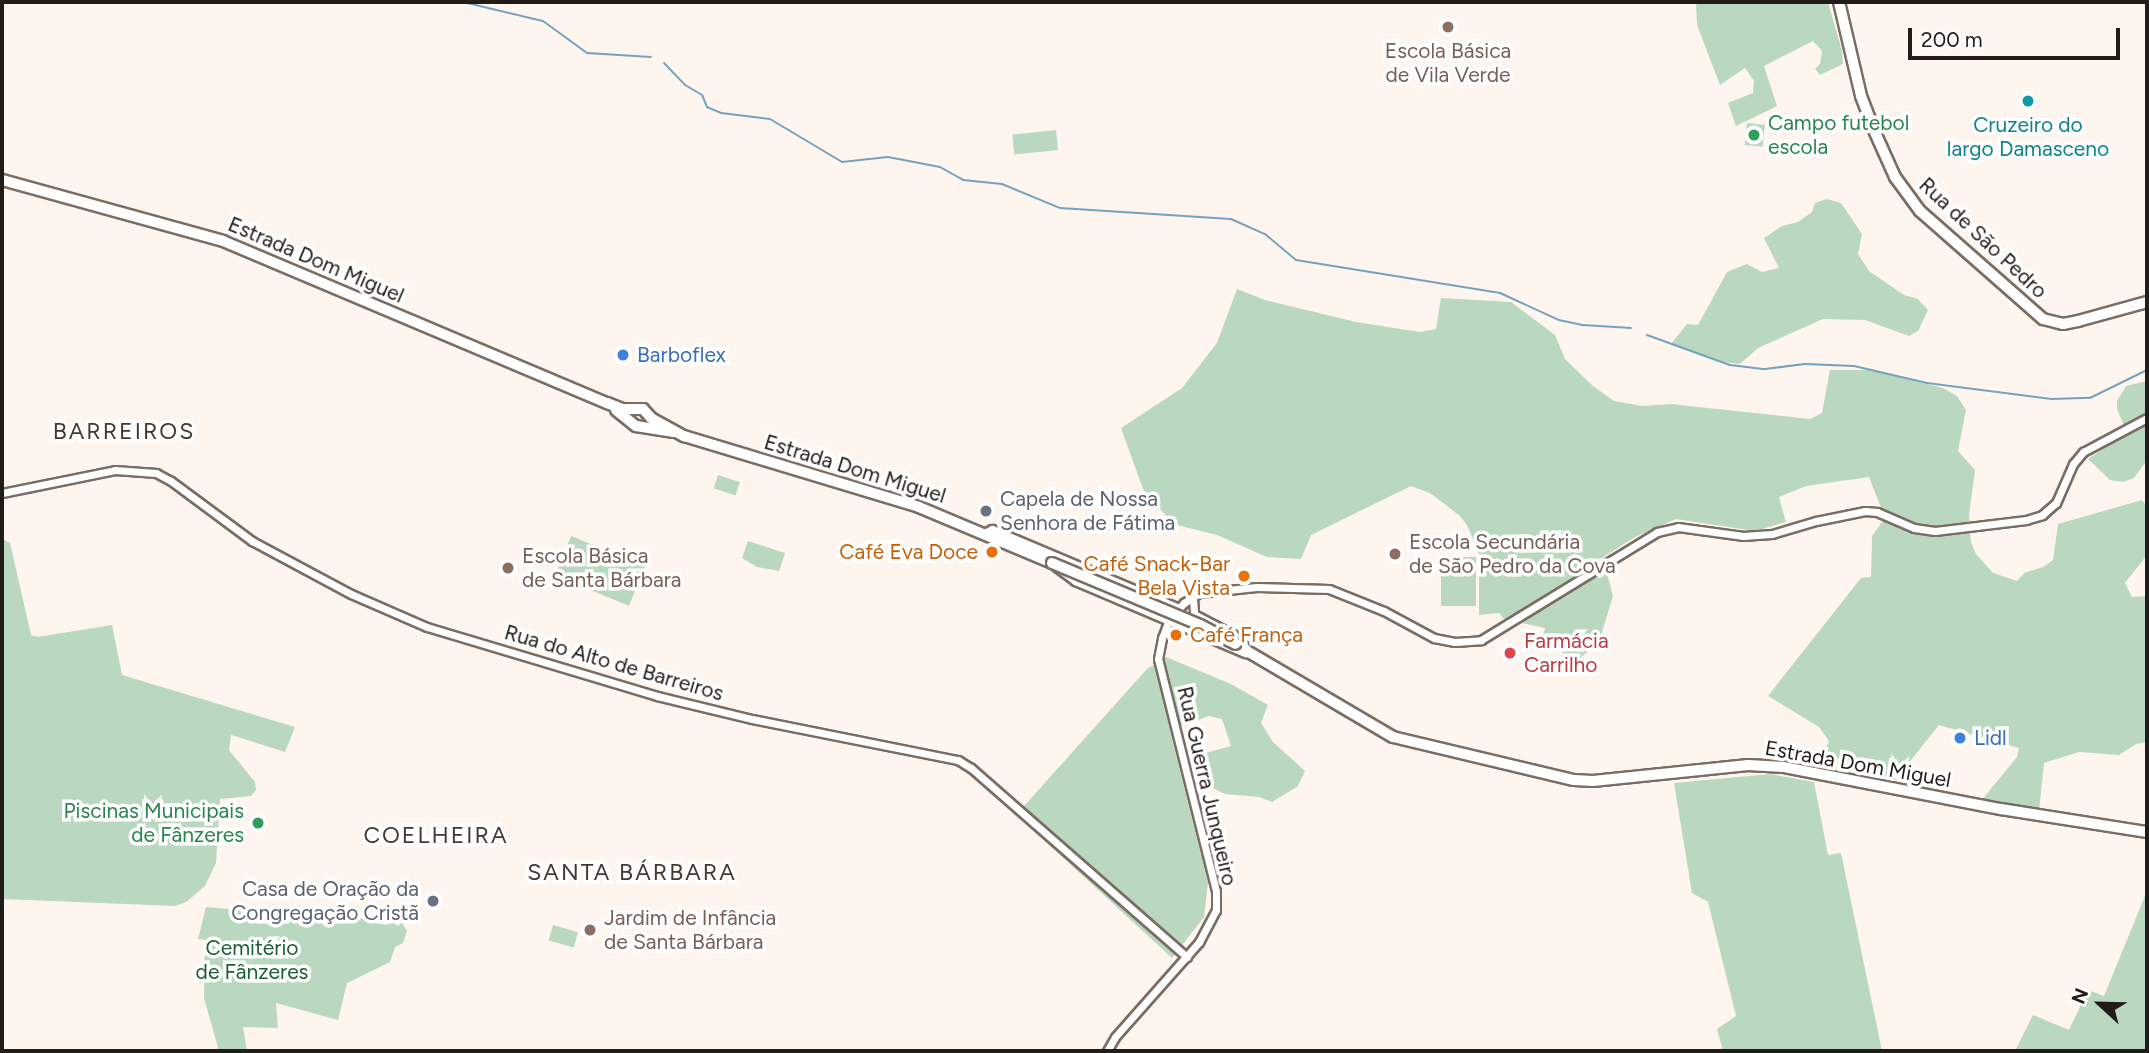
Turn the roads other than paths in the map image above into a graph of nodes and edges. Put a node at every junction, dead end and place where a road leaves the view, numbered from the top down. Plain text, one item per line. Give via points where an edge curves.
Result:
1 (1839, 2) edge
2 (2, 180) edge
3 (2147, 302) edge
4 (632, 414) junction
5 (647, 414) junction
6 (2147, 418) edge
7 (641, 426) junction
8 (675, 432) junction
9 (2, 493) edge
10 (984, 533) junction
11 (1052, 563) junction
12 (1193, 597) junction
13 (1178, 609) junction
14 (1194, 614) junction
15 (1170, 620) junction
16 (1252, 654) junction
17 (2147, 832) edge
18 (1187, 957) junction
19 (1107, 1051) edge

1 - 3 main road, Rua de São Pedro via 1873,128 1895,177 1920,211 2043,319 2071,323
2 - 4 main road, Estrada Dom Miguel via 223,242
4 - 5 main road, Estrada Dom Miguel via 640,408
4 - 7 main road, Estrada Dom Miguel via 636,426
5 - 7 main road
5 - 8 main road, Estrada Dom Miguel
6 - 12 street via 2083,452 2056,503 2042,515 1935,531 1865,511 1772,534 1743,536 1678,527 1657,532 1481,640 1434,638 1346,593 1329,589 1216,589
7 - 8 main road, Estrada Dom Miguel
8 - 10 main road, Estrada Dom Miguel via 919,507
9 - 18 street, Rua do Alto de Barreiros via 115,470 156,473 253,541 351,594 427,627 657,696 958,760
10 - 11 main road, Estrada Dom Miguel
10 - 13 street, Estrada Dom Miguel via 992,529
11 - 15 street, Estrada Dom Miguel via 1075,581
11 - 16 main road, Estrada Dom Miguel, bridge via 1200,625
12 - 13 street, Rua Guerra Junqueiro
12 - 14 street
13 - 14 street, Estrada Dom Miguel
13 - 15 street, Rua Guerra Junqueiro
14 - 16 street, Estrada Dom Miguel via 1234,635
15 - 16 street, Estrada Dom Miguel via 1232,650
15 - 18 street, Rua Guerra Junqueiro via 1158,659 1216,891 1216,910 1209,927
16 - 17 main road, Estrada Dom Miguel via 1393,737 1574,780 1593,782 1748,765 1784,767
18 - 19 street, Rua Guerra Junqueiro

